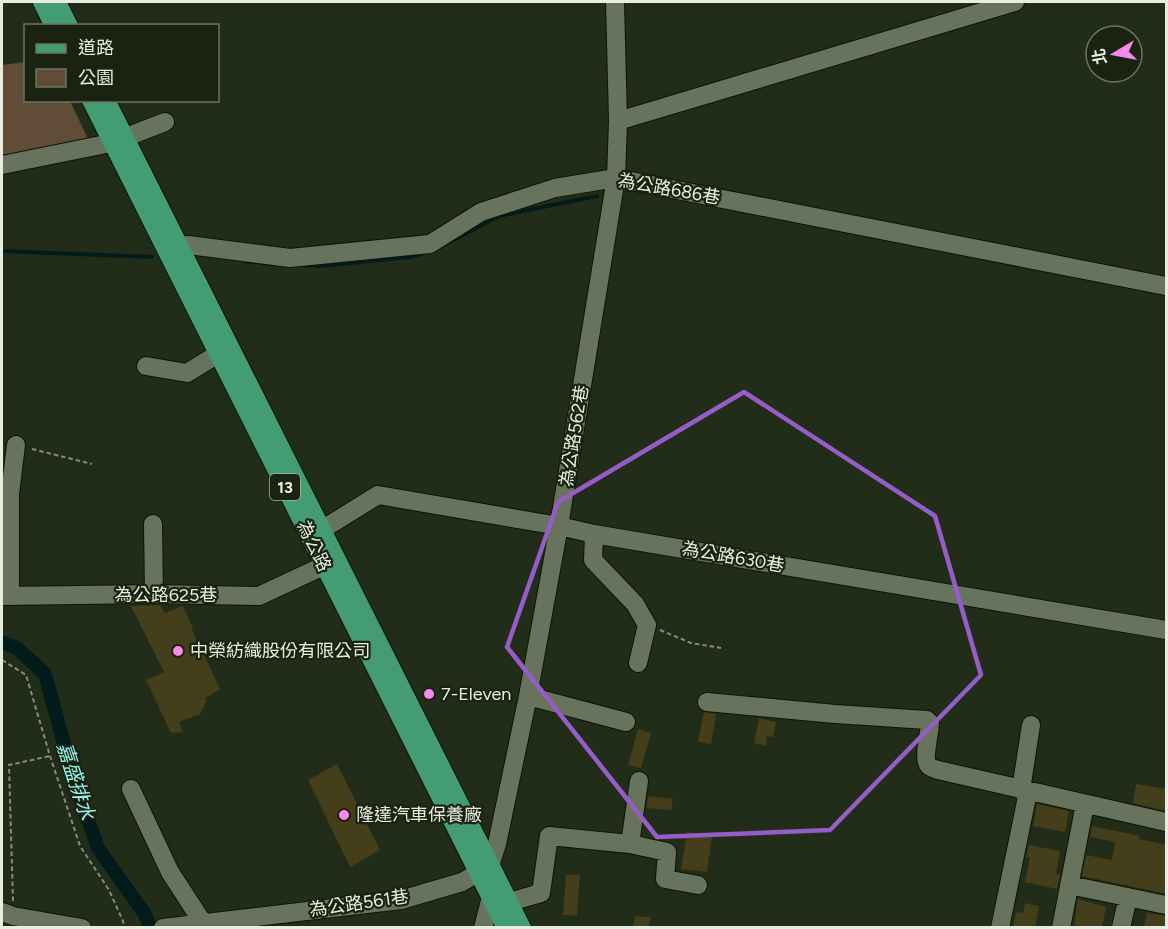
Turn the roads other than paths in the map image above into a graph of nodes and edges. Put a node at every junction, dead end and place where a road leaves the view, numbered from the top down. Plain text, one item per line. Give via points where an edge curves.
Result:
1 (42, 2) edge
2 (57, 2) edge
3 (615, 2) edge
4 (1015, 2) edge
5 (53, 24) edge
6 (68, 24) edge
7 (92, 102) edge
8 (107, 102) edge
9 (618, 121) junction
10 (165, 122) dead end
11 (118, 140) junction
12 (2, 165) edge
13 (616, 178) junction
14 (172, 248) junction
15 (1167, 286) edge
16 (218, 354) junction
17 (146, 366) dead end
18 (16, 445) road end
19 (153, 524) dead end
20 (559, 526) junction
21 (316, 534) junction
22 (594, 534) junction
23 (330, 563) junction
24 (154, 594) junction
25 (6, 596) edge
26 (1167, 630) edge
27 (638, 663) dead end
28 (528, 696) junction
29 (707, 702) dead end
30 (626, 722) dead end
31 (1031, 725) dead end
32 (639, 781) dead end
33 (131, 789) dead end
34 (1024, 791) junction
35 (1085, 804) junction
36 (1167, 822) edge
37 (630, 844) junction
38 (484, 870) junction
39 (698, 885) dead end
40 (1069, 885) junction
41 (491, 897) junction
42 (1128, 897) junction
43 (509, 902) junction
44 (1167, 905) edge
45 (7, 914) edge
46 (204, 923) junction
47 (82, 927) edge
48 (164, 927) edge
49 (483, 927) edge
50 (506, 927) edge
51 (522, 927) edge
52 (1000, 927) edge
53 (1061, 927) edge
54 (1121, 927) edge

1 - 5 main road
2 - 6 main road
3 - 9 street, 為公路562巷
4 - 9 street
7 - 11 main road, 為公路 / 13
8 - 11 main road, 為公路 / 13
9 - 13 street, 為公路562巷
10 - 11 street
11 - 12 street
11 - 14 main road, 為公路 / 13
13 - 14 street, 為公路686巷 via 555,188 480,212 430,244 290,258 188,246
13 - 15 street, 為公路686巷
13 - 20 street, 為公路562巷
14 - 16 main road, 為公路 / 13
14 - 21 main road, 為公路 / 13
16 - 17 street via 187,373
16 - 21 main road, 為公路 / 13
18 - 25 street
19 - 24 street
20 - 21 street, 為公路630巷 via 378,495
20 - 22 street, 為公路630巷
20 - 28 street, 為公路562巷
21 - 23 main road, 為公路 / 13
22 - 26 street, 為公路630巷
22 - 27 street via 593,560 635,604 647,625
23 - 24 street, 為公路625巷 via 259,596
23 - 38 main road, 為公路 / 13
24 - 25 street, 為公路625巷
28 - 30 street
28 - 38 street, 為公路562巷 via 497,844
29 - 34 street via 927,720 928,765
31 - 34 street
32 - 37 street
33 - 46 street via 170,872
34 - 35 street
34 - 52 street
35 - 36 street
35 - 40 street
37 - 39 street via 667,852 666,879
37 - 43 street via 549,836 541,893
38 - 41 main road, 為公路 / 13
38 - 43 main road, 為公路 / 13
38 - 46 street, 為公路561巷 via 462,882 401,900
40 - 42 street
40 - 53 street
41 - 49 street
41 - 50 main road, 為公路 / 13
42 - 44 street
42 - 54 street
43 - 51 main road, 為公路 / 13
45 - 47 street
46 - 48 street, 為公路561巷

